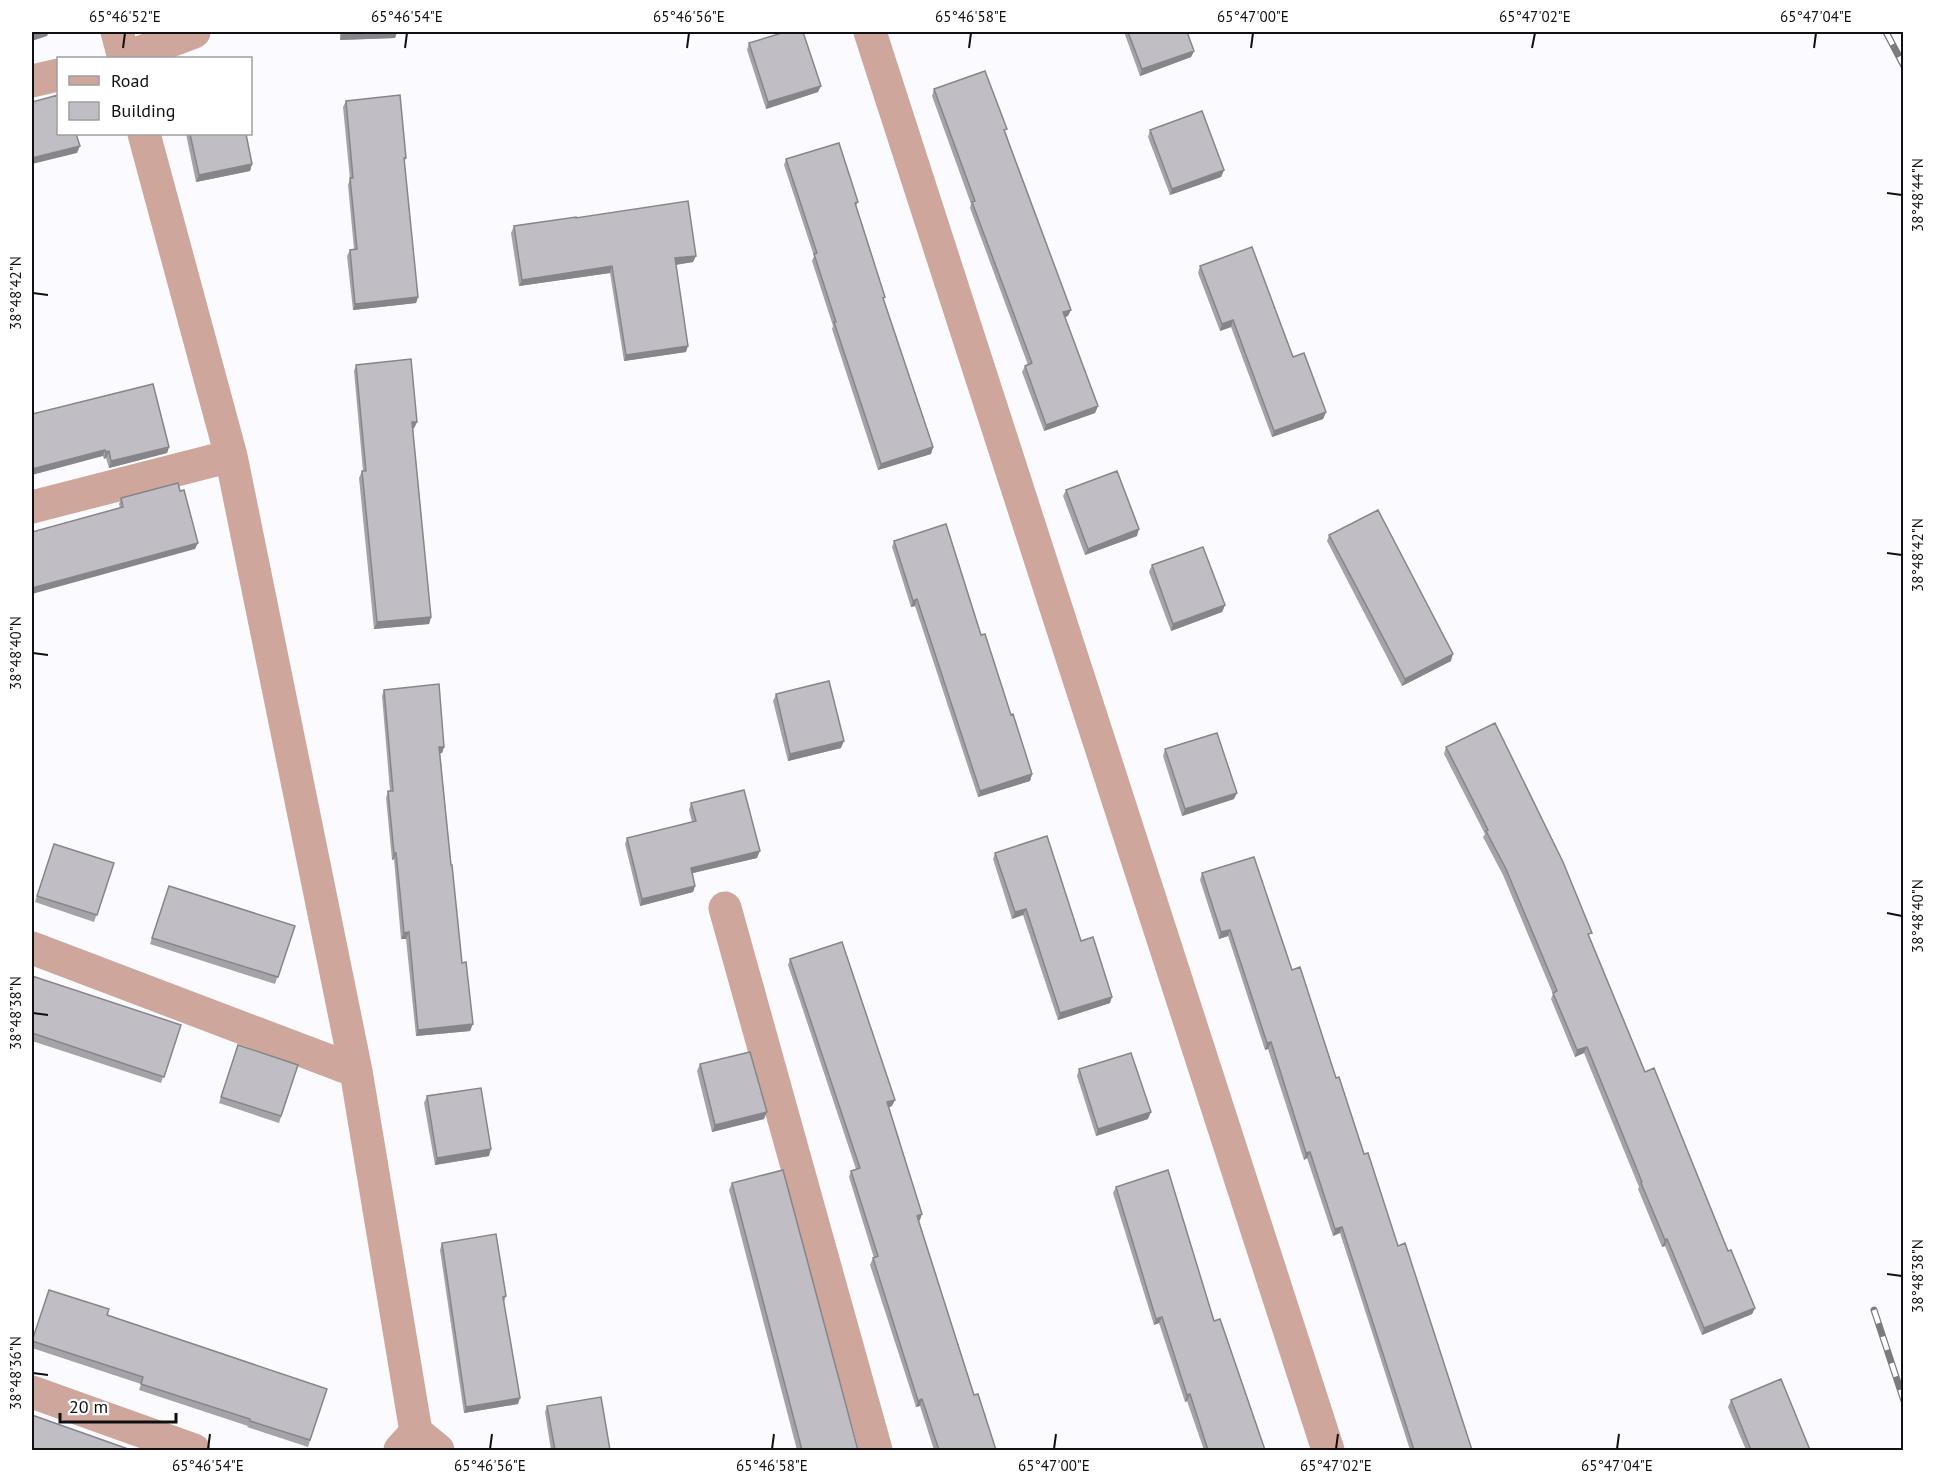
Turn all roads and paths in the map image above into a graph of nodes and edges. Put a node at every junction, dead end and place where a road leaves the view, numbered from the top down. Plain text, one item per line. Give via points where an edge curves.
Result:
1 (117, 32) edge
2 (194, 32) edge
3 (870, 32) edge
4 (125, 57) edge
5 (128, 57) edge
6 (57, 75) edge
7 (32, 81) edge
8 (144, 135) edge
9 (231, 456) junction
10 (32, 507) edge
11 (725, 908) dead end
12 (32, 948) edge
13 (356, 1071) junction
14 (32, 1392) edge
15 (418, 1444) edge
16 (194, 1450) edge
17 (876, 1450) edge
18 (1328, 1450) edge

1 - 4 street
2 - 5 street
3 - 18 street
6 - 7 street
8 - 9 street
9 - 10 street
9 - 13 street
11 - 17 street
12 - 13 street
13 - 15 street
14 - 16 street

